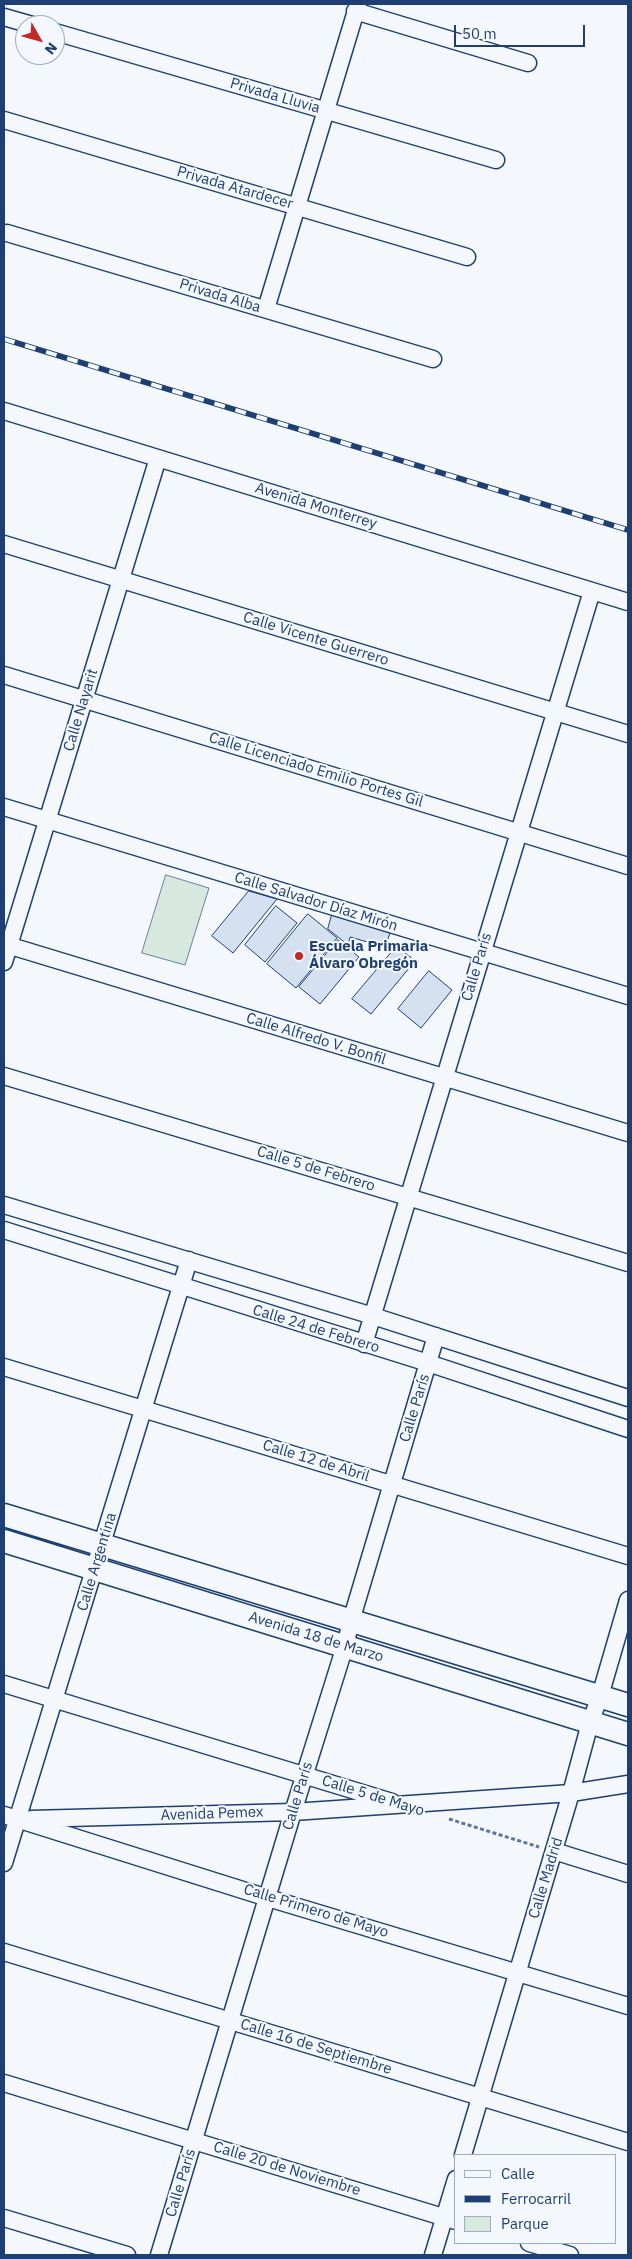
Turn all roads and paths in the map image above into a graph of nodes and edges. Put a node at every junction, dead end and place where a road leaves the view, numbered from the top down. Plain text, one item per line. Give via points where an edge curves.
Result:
1 (356, 7) edge
2 (65, 35) edge
3 (528, 63) dead end
4 (325, 110) junction
5 (4, 120) edge
6 (496, 160) dead end
7 (297, 206) junction
8 (7, 233) dead end
9 (467, 257) dead end
10 (266, 309) junction
11 (433, 359) dead end
12 (4, 410) edge
13 (158, 458) junction
14 (4, 544) edge
15 (120, 580) junction
16 (592, 591) junction
17 (628, 602) edge
18 (4, 676) edge
19 (84, 700) junction
20 (556, 712) junction
21 (628, 734) edge
22 (4, 807) edge
23 (47, 820) junction
24 (518, 832) junction
25 (628, 866) edge
26 (6, 945) edge
27 (482, 952) junction
28 (4, 962) edge
29 (628, 996) edge
30 (4, 1076) edge
31 (443, 1078) junction
32 (628, 1133) edge
33 (409, 1197) junction
34 (4, 1205) edge
35 (4, 1230) edge
36 (189, 1260) junction
37 (628, 1263) edge
38 (179, 1286) junction
39 (373, 1316) junction
40 (436, 1336) junction
41 (364, 1344) junction
42 (428, 1363) junction
43 (4, 1367) edge
44 (628, 1398) edge
45 (143, 1409) junction
46 (628, 1429) edge
47 (392, 1484) junction
48 (4, 1515) edge
49 (4, 1541) edge
50 (101, 1545) junction
51 (628, 1556) edge
52 (95, 1569) junction
53 (628, 1600) edge
54 (351, 1620) junction
55 (345, 1646) junction
56 (4, 1684) edge
57 (600, 1696) junction
58 (54, 1699) junction
59 (628, 1705) edge
60 (590, 1723) junction
61 (628, 1734) edge
62 (304, 1775) junction
63 (628, 1784) edge
64 (572, 1793) junction
65 (401, 1804) junction
66 (293, 1812) junction
67 (439, 1816) dead end
68 (8, 1818) edge
69 (554, 1851) junction
70 (4, 1863) edge
71 (628, 1874) edge
72 (268, 1898) junction
73 (4, 1952) edge
74 (518, 1972) junction
75 (628, 2006) edge
76 (230, 2021) junction
77 (4, 2083) edge
78 (480, 2097) junction
79 (193, 2141) junction
80 (628, 2142) edge
81 (463, 2154) edge
82 (454, 2192) edge
83 (4, 2218) edge
84 (450, 2219) edge
85 (532, 2244) edge
86 (127, 2255) edge
87 (159, 2255) edge
88 (433, 2255) edge
89 (570, 2255) edge

1 - 3 street
1 - 4 street
2 - 4 street, Privada Lluvia
4 - 6 street, Privada Lluvia
4 - 7 street
5 - 7 street, Privada Atardecer
7 - 9 street, Privada Atardecer
7 - 10 street
8 - 10 street, Privada Alba
10 - 11 street, Privada Alba
12 - 13 street, Avenida Monterrey
13 - 15 street, Calle Nayarit
13 - 16 street, Avenida Monterrey
14 - 15 street, Calle Vicente Guerrero
15 - 19 street, Calle Nayarit
15 - 20 street, Calle Vicente Guerrero
16 - 17 street, Avenida Monterrey
16 - 20 street, Calle París
18 - 19 street, Calle Licenciado Emilio Portes Gil
19 - 23 street, Calle Nayarit
19 - 24 street, Calle Licenciado Emilio Portes Gil
20 - 21 street, Calle Vicente Guerrero
20 - 24 street, Calle París
22 - 23 street, Calle Salvador Díaz Mirón
23 - 26 street, Calle Nayarit
23 - 27 street, Calle Salvador Díaz Mirón
24 - 25 street, Calle Licenciado Emilio Portes Gil
24 - 27 street, Calle París
26 - 28 street, Calle Nayarit
26 - 31 street, Calle Alfredo V. Bonfil
27 - 29 street, Calle Salvador Díaz Mirón
27 - 31 street, Calle París
30 - 33 street, Calle 5 de Febrero
31 - 32 street, Calle Alfredo V. Bonfil
31 - 33 street, Calle París
33 - 37 street, Calle 5 de Febrero
33 - 39 street, Calle París
34 - 36 street, Calle 24 de Febrero
35 - 38 street, Calle 24 de Febrero
36 - 38 street, Calle Argentina
36 - 39 street, Calle 24 de Febrero
38 - 41 street, Calle 24 de Febrero
38 - 45 street, Calle Argentina
39 - 40 street, Calle 24 de Febrero
39 - 41 street, Calle París
40 - 42 street, Calle París
40 - 44 street, Calle 24 de Febrero
41 - 42 street, Calle 24 de Febrero
42 - 46 street, Calle 24 de Febrero
42 - 47 street, Calle París
43 - 45 street, Calle 12 de Abril
45 - 47 street, Calle 12 de Abril
45 - 50 street, Calle Argentina
47 - 51 street, Calle 12 de Abril
47 - 54 street, Calle París
48 - 50 street, Avenida 18 de Marzo
49 - 52 street, Avenida 18 de Marzo
50 - 52 street, Calle Argentina
50 - 54 street, Avenida 18 de Marzo
52 - 55 street, Avenida 18 de Marzo
52 - 58 street, Calle Argentina
53 - 57 street, Calle Madrid
54 - 55 street, Calle París
54 - 57 street, Avenida 18 de Marzo
55 - 60 street, Avenida 18 de Marzo
55 - 62 street, Calle París
56 - 58 street, Calle 5 de Mayo
57 - 59 street, Avenida 18 de Marzo
57 - 60 street, Calle Madrid
58 - 62 street, Calle 5 de Mayo
58 - 68 street, Calle Argentina
60 - 61 street, Avenida 18 de Marzo
60 - 64 street, Calle Madrid
62 - 65 street, Calle 5 de Mayo
62 - 66 street, Calle París
63 - 64 street, Avenida Pemex
64 - 65 street, Avenida Pemex
64 - 69 street, Calle Madrid
65 - 66 street, Avenida Pemex
66 - 68 street, Avenida Pemex
66 - 72 street, Calle París
67 - 69 path, Calle 5 de Mayo
68 - 70 street, Calle Argentina
68 - 72 street, Calle Primero de Mayo
69 - 71 street
69 - 74 street, Calle Madrid
72 - 74 street, Calle Primero de Mayo
72 - 76 street, Calle París
73 - 76 street, Calle 16 de Septiembre
74 - 75 street, Calle Primero de Mayo
74 - 78 street, Calle Madrid
76 - 78 street, Calle 16 de Septiembre
76 - 79 street, Calle París
77 - 79 street, Calle 20 de Noviembre
78 - 80 street, Calle 16 de Septiembre
78 - 81 street, Calle Madrid
79 - 84 street, Calle 20 de Noviembre
79 - 87 street, Calle París
82 - 84 street
83 - 86 street
84 - 88 street
85 - 89 street

